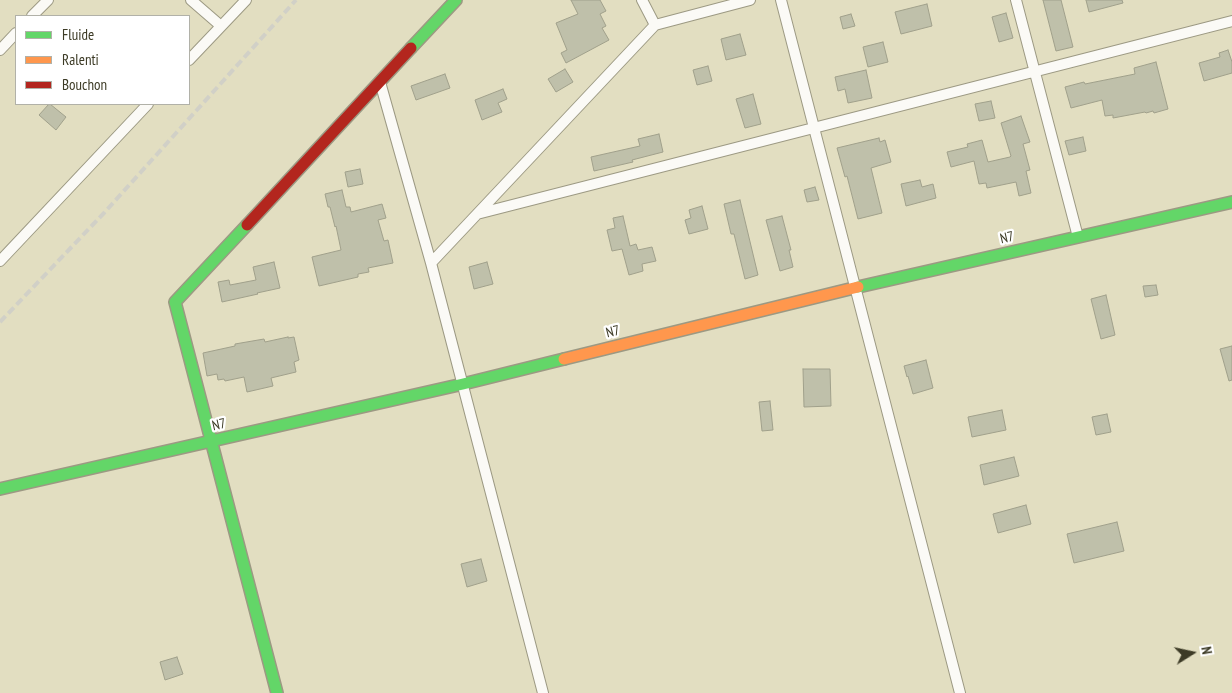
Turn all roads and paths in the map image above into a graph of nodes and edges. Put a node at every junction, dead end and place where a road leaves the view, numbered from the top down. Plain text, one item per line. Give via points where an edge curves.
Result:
1 (48, 0) edge
2 (191, 0) edge
3 (246, 0) edge
4 (456, 0) edge
5 (642, 0) edge
6 (750, 0) edge
7 (781, 0) edge
8 (1016, 0) edge
9 (33, 15) edge
10 (1232, 21) edge
11 (655, 25) junction
12 (221, 26) junction
13 (15, 34) edge
14 (0, 50) edge
15 (190, 59) edge
16 (1035, 71) junction
17 (380, 82) junction
18 (147, 105) edge
19 (814, 128) junction
20 (1232, 202) edge
21 (477, 214) junction
22 (1078, 237) junction
23 (0, 261) edge
24 (431, 263) junction
25 (856, 288) junction
26 (462, 384) junction
27 (211, 442) junction
28 (0, 489) edge
29 (277, 693) edge
30 (543, 693) edge
31 (960, 693) edge

1 - 9 street
2 - 12 street
3 - 12 street
4 - 17 main road
5 - 11 street
6 - 11 street
7 - 19 street
8 - 16 street
10 - 16 street
11 - 21 street
12 - 15 street
13 - 14 street
16 - 19 street
16 - 22 street
17 - 24 street
17 - 27 main road via 175,302
18 - 23 street
19 - 21 street
19 - 25 street
20 - 22 main road, N7
21 - 24 street
22 - 25 main road, N7
24 - 26 street
25 - 26 main road, N7
25 - 31 street
26 - 27 main road, N7
26 - 30 street
27 - 28 main road, N7
27 - 29 main road

